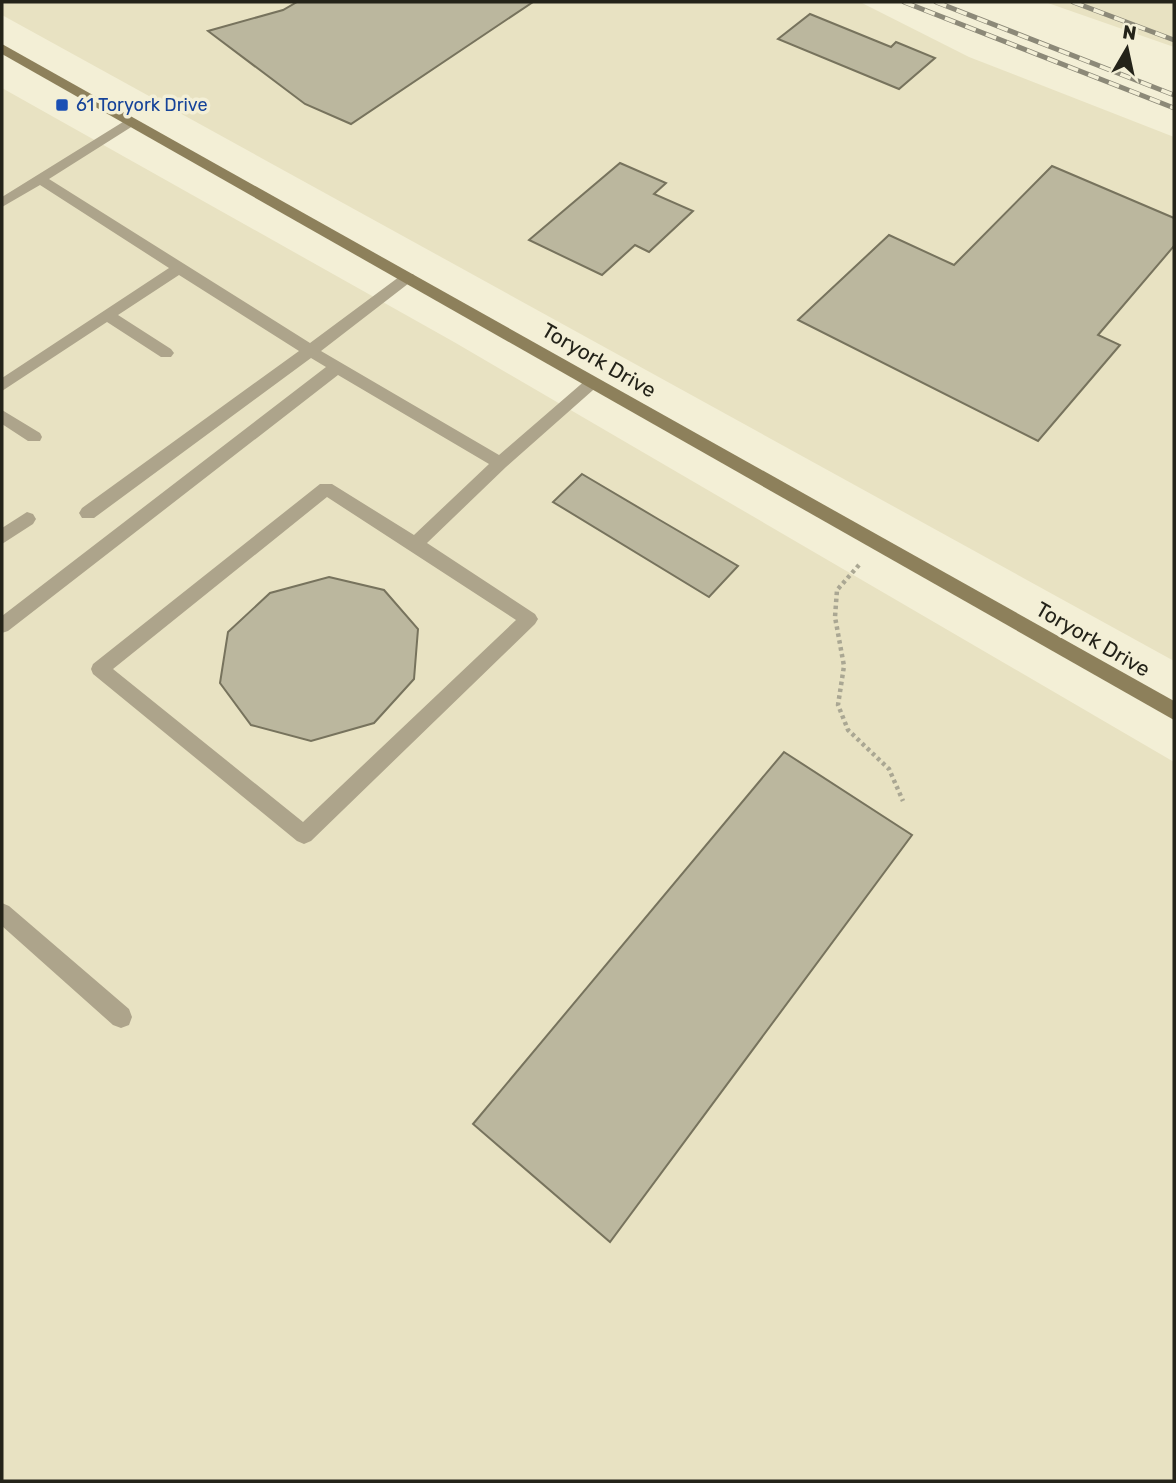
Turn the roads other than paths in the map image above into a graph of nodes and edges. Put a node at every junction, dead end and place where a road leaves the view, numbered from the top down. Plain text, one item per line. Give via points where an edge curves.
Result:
1 (2, 48) edge
2 (131, 121) junction
3 (40, 179) junction
4 (2, 203) edge
5 (179, 268) junction
6 (408, 278) junction
7 (107, 315) junction
8 (310, 351) junction
9 (166, 353) dead end
10 (337, 367) junction
11 (593, 383) junction
12 (2, 386) edge
13 (2, 416) edge
14 (34, 437) dead end
15 (500, 463) junction
16 (88, 513) dead end
17 (27, 519) dead end
18 (2, 537) edge
19 (415, 544) junction
20 (2, 626) edge
21 (1174, 711) edge
22 (2, 913) edge
23 (121, 1017) dead end

1 - 2 street, Toryork Drive
2 - 3 lane
2 - 6 street, Toryork Drive
3 - 4 lane
3 - 5 lane
5 - 7 lane
5 - 8 lane
6 - 8 lane
6 - 11 street, Toryork Drive
7 - 9 lane
7 - 12 lane
8 - 10 lane
8 - 16 lane
10 - 15 lane
10 - 20 lane
11 - 15 lane
11 - 21 street, Toryork Drive
13 - 14 lane
15 - 19 lane
17 - 18 lane
19 - 19 lane via 326,488 100,669 304,835 529,619
22 - 23 lane

